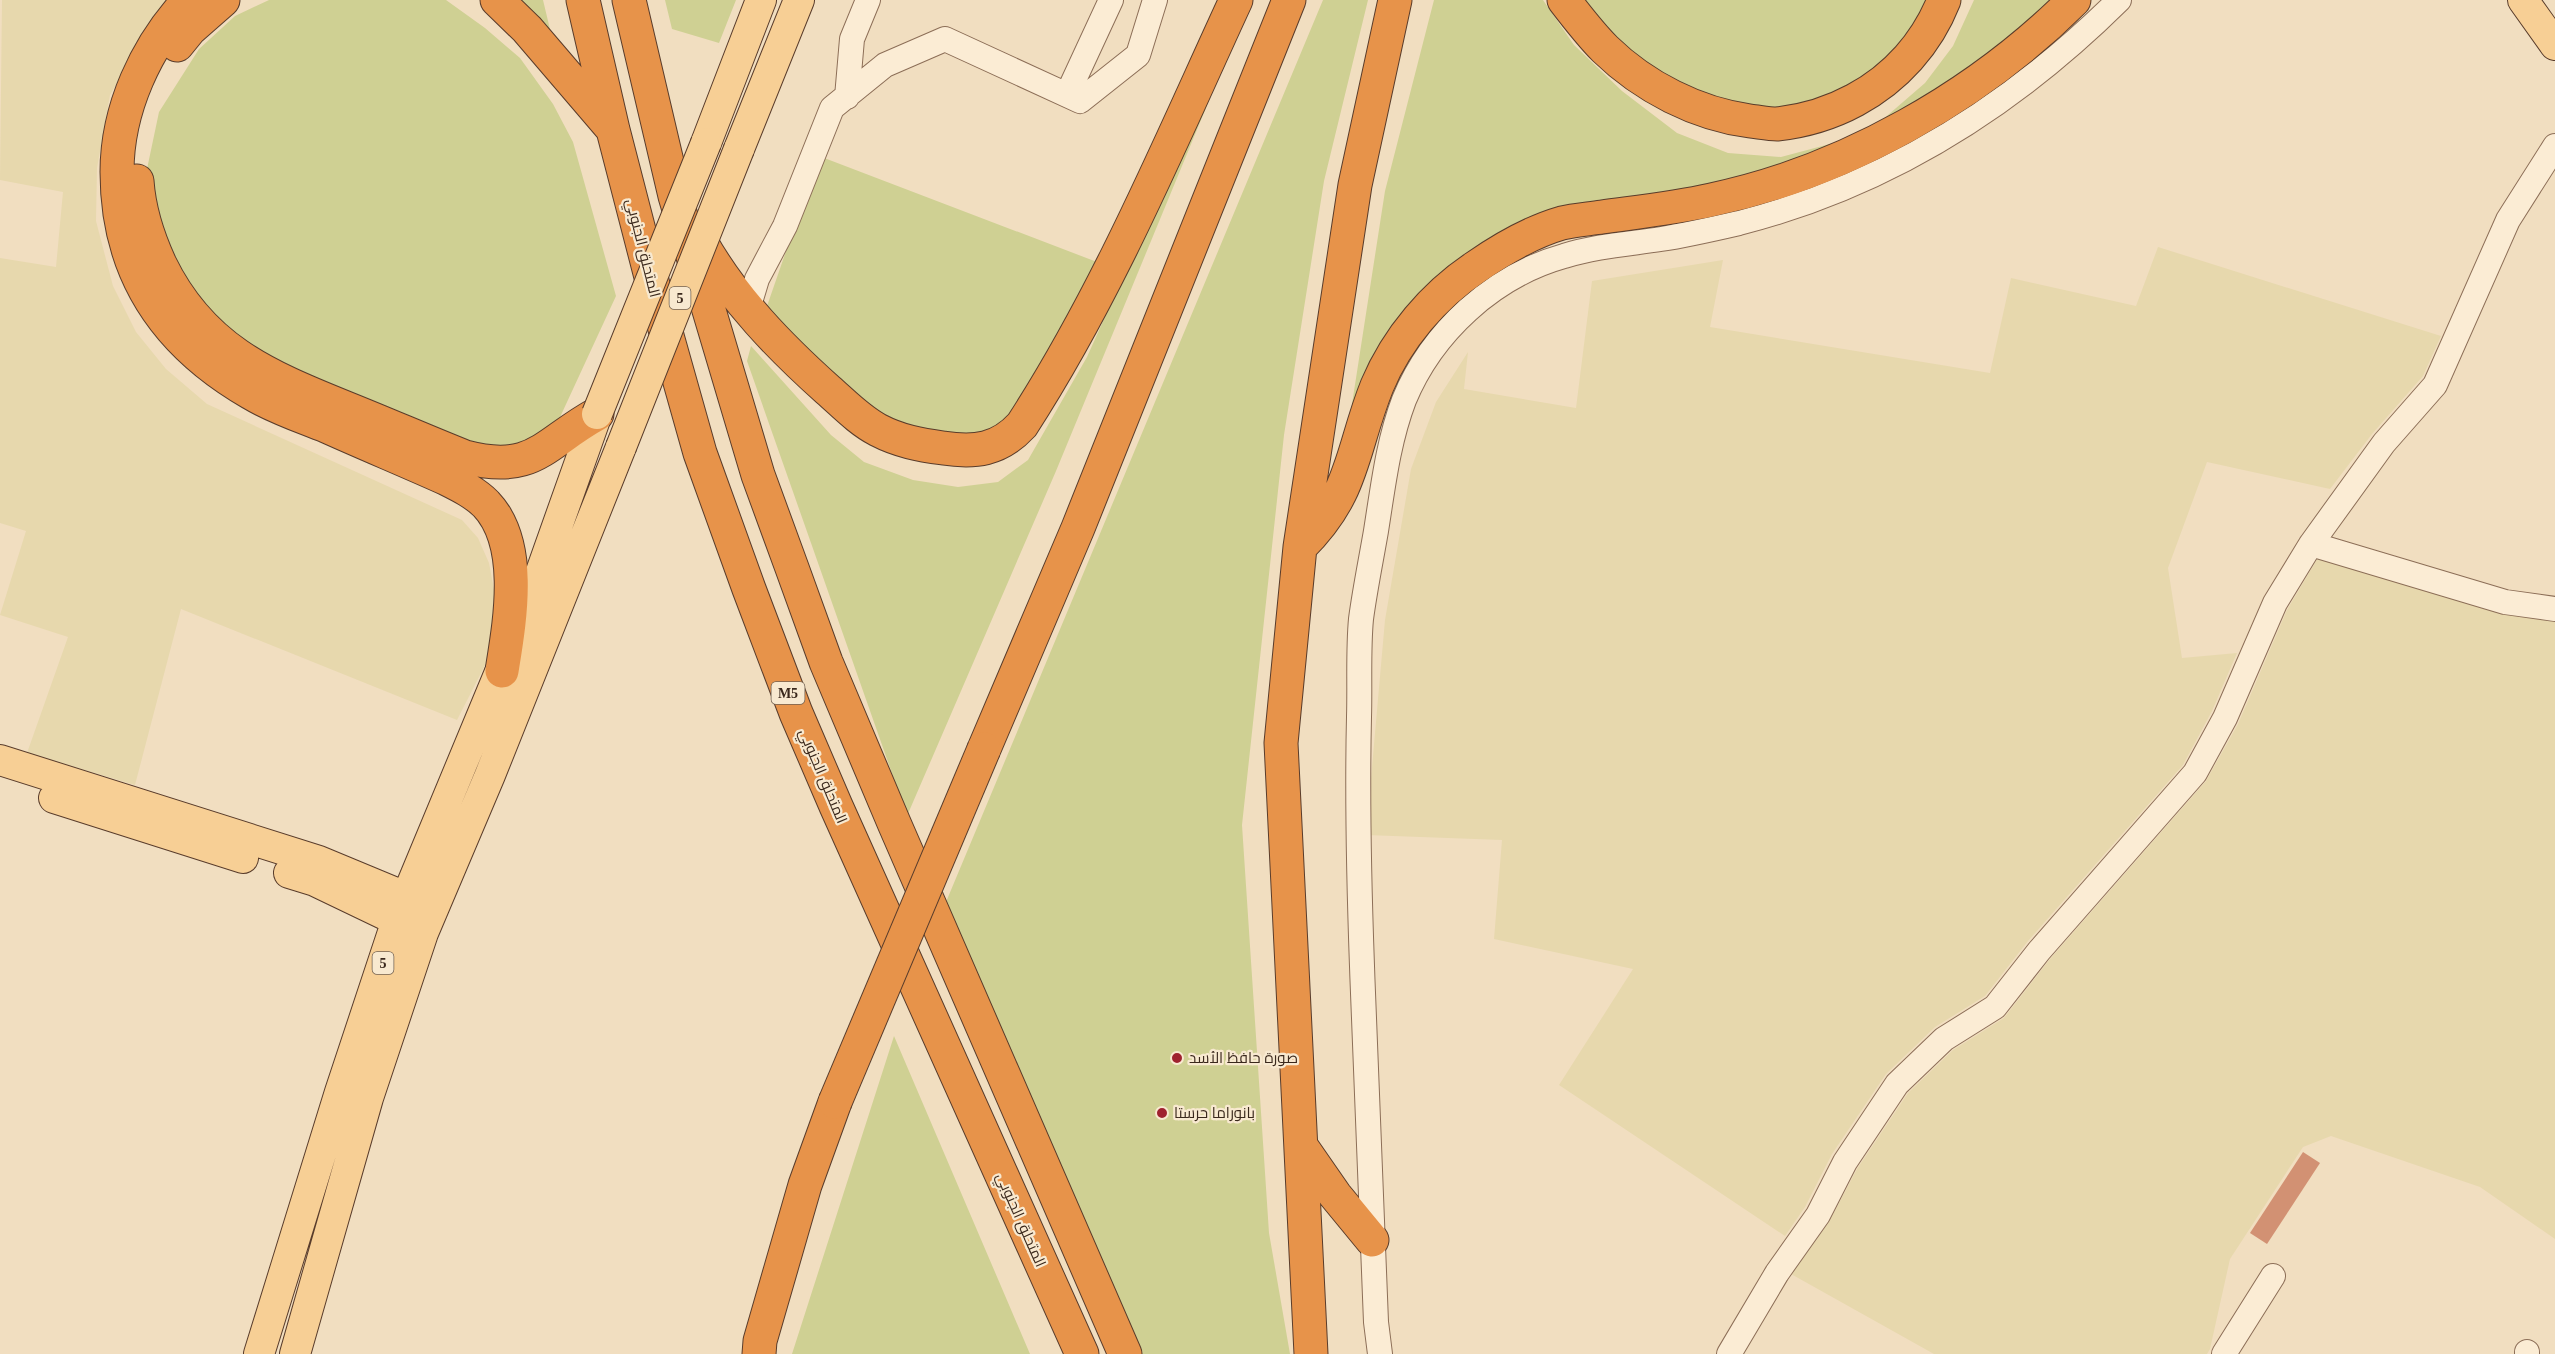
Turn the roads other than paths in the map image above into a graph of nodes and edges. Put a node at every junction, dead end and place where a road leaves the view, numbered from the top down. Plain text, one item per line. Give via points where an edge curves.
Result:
1 (223, 0) edge
2 (497, 0) edge
3 (583, 0) edge
4 (629, 0) edge
5 (761, 0) edge
6 (799, 0) edge
7 (868, 0) edge
8 (1111, 0) edge
9 (1155, 0) edge
10 (1236, 0) edge
11 (1289, 0) edge
12 (1395, 0) edge
13 (1564, 0) edge
14 (1944, 0) edge
15 (2074, 0) edge
16 (2119, 0) edge
17 (2523, 0) edge
18 (184, 15) edge
19 (2555, 45) edge
20 (1068, 95) junction
21 (847, 97) junction
22 (613, 130) junction
23 (2555, 146) edge
24 (675, 196) junction
25 (748, 309) junction
26 (597, 414) junction
27 (2310, 544) junction
28 (1300, 547) junction
29 (549, 589) junction
30 (2555, 609) edge
31 (502, 671) junction
32 (0, 760) edge
33 (0, 781) edge
34 (415, 915) junction
35 (354, 1095) junction
36 (1301, 1145) junction
37 (1372, 1240) junction
38 (2273, 1276) dead end
39 (259, 1354) edge
40 (295, 1354) edge
41 (759, 1354) edge
42 (1082, 1354) edge
43 (1125, 1354) edge
44 (1311, 1354) edge
45 (1380, 1354) edge
46 (1729, 1354) edge
47 (2223, 1354) edge

1 - 18 highway
2 - 22 highway via 527,29
3 - 22 highway, المتحلق الجنوبي / M5
4 - 24 highway
5 - 26 main road, 5, bridge
6 - 29 main road, 5, bridge via 621,447
7 - 21 street via 852,39
8 - 20 street
9 - 20 street via 1138,55 1080,101
10 - 25 highway via 1093,300 1028,416 1005,441 983,450 960,450 914,444 878,430 802,367
11 - 41 highway, bridge via 1082,517 835,1102 805,1185
12 - 28 highway via 1355,185
13 - 14 highway via 1605,49 1666,93 1728,117 1775,124 1808,119 1869,93 1918,48
15 - 28 highway via 2026,44 1966,88 1836,161 1785,180 1710,200 1562,223 1502,250 1474,268 1424,312 1398,349 1378,385 1339,499
16 - 37 street via 2037,74 1933,145 1858,182 1780,211 1700,232 1562,256 1528,269 1468,310 1421,366 1393,433 1361,622 1357,827
17 - 19 main road
18 - 26 highway via 147,105 136,162 143,219 152,247 171,287 202,328 263,373 483,461 520,460 538,454
18 - 31 highway via 141,72 121,131 117,163 121,225 141,284 175,335 207,365 252,394 447,479 487,506 508,546 510,608
20 - 21 street via 945,39 885,65
21 - 25 street via 832,108 785,226 757,279
22 - 42 highway, المتحلق الجنوبي / M5 via 700,453 796,713
23 - 27 street via 2508,220 2435,385 2384,443
24 - 25 highway via 717,271
24 - 43 highway via 758,475 826,662
26 - 29 main road, 5
27 - 30 street via 2505,602
27 - 46 street via 2275,603 2225,718 2195,773 1995,1007 1944,1039 1897,1084
28 - 36 highway via 1281,743
29 - 31 main road, 5
29 - 34 main road, 5 via 490,775
31 - 34 main road, 5
32 - 34 main road via 319,861
33 - 34 main road
34 - 35 main road, 5
35 - 39 main road, 5
35 - 40 main road, 5
36 - 37 highway
36 - 44 highway
37 - 45 street
38 - 47 street

